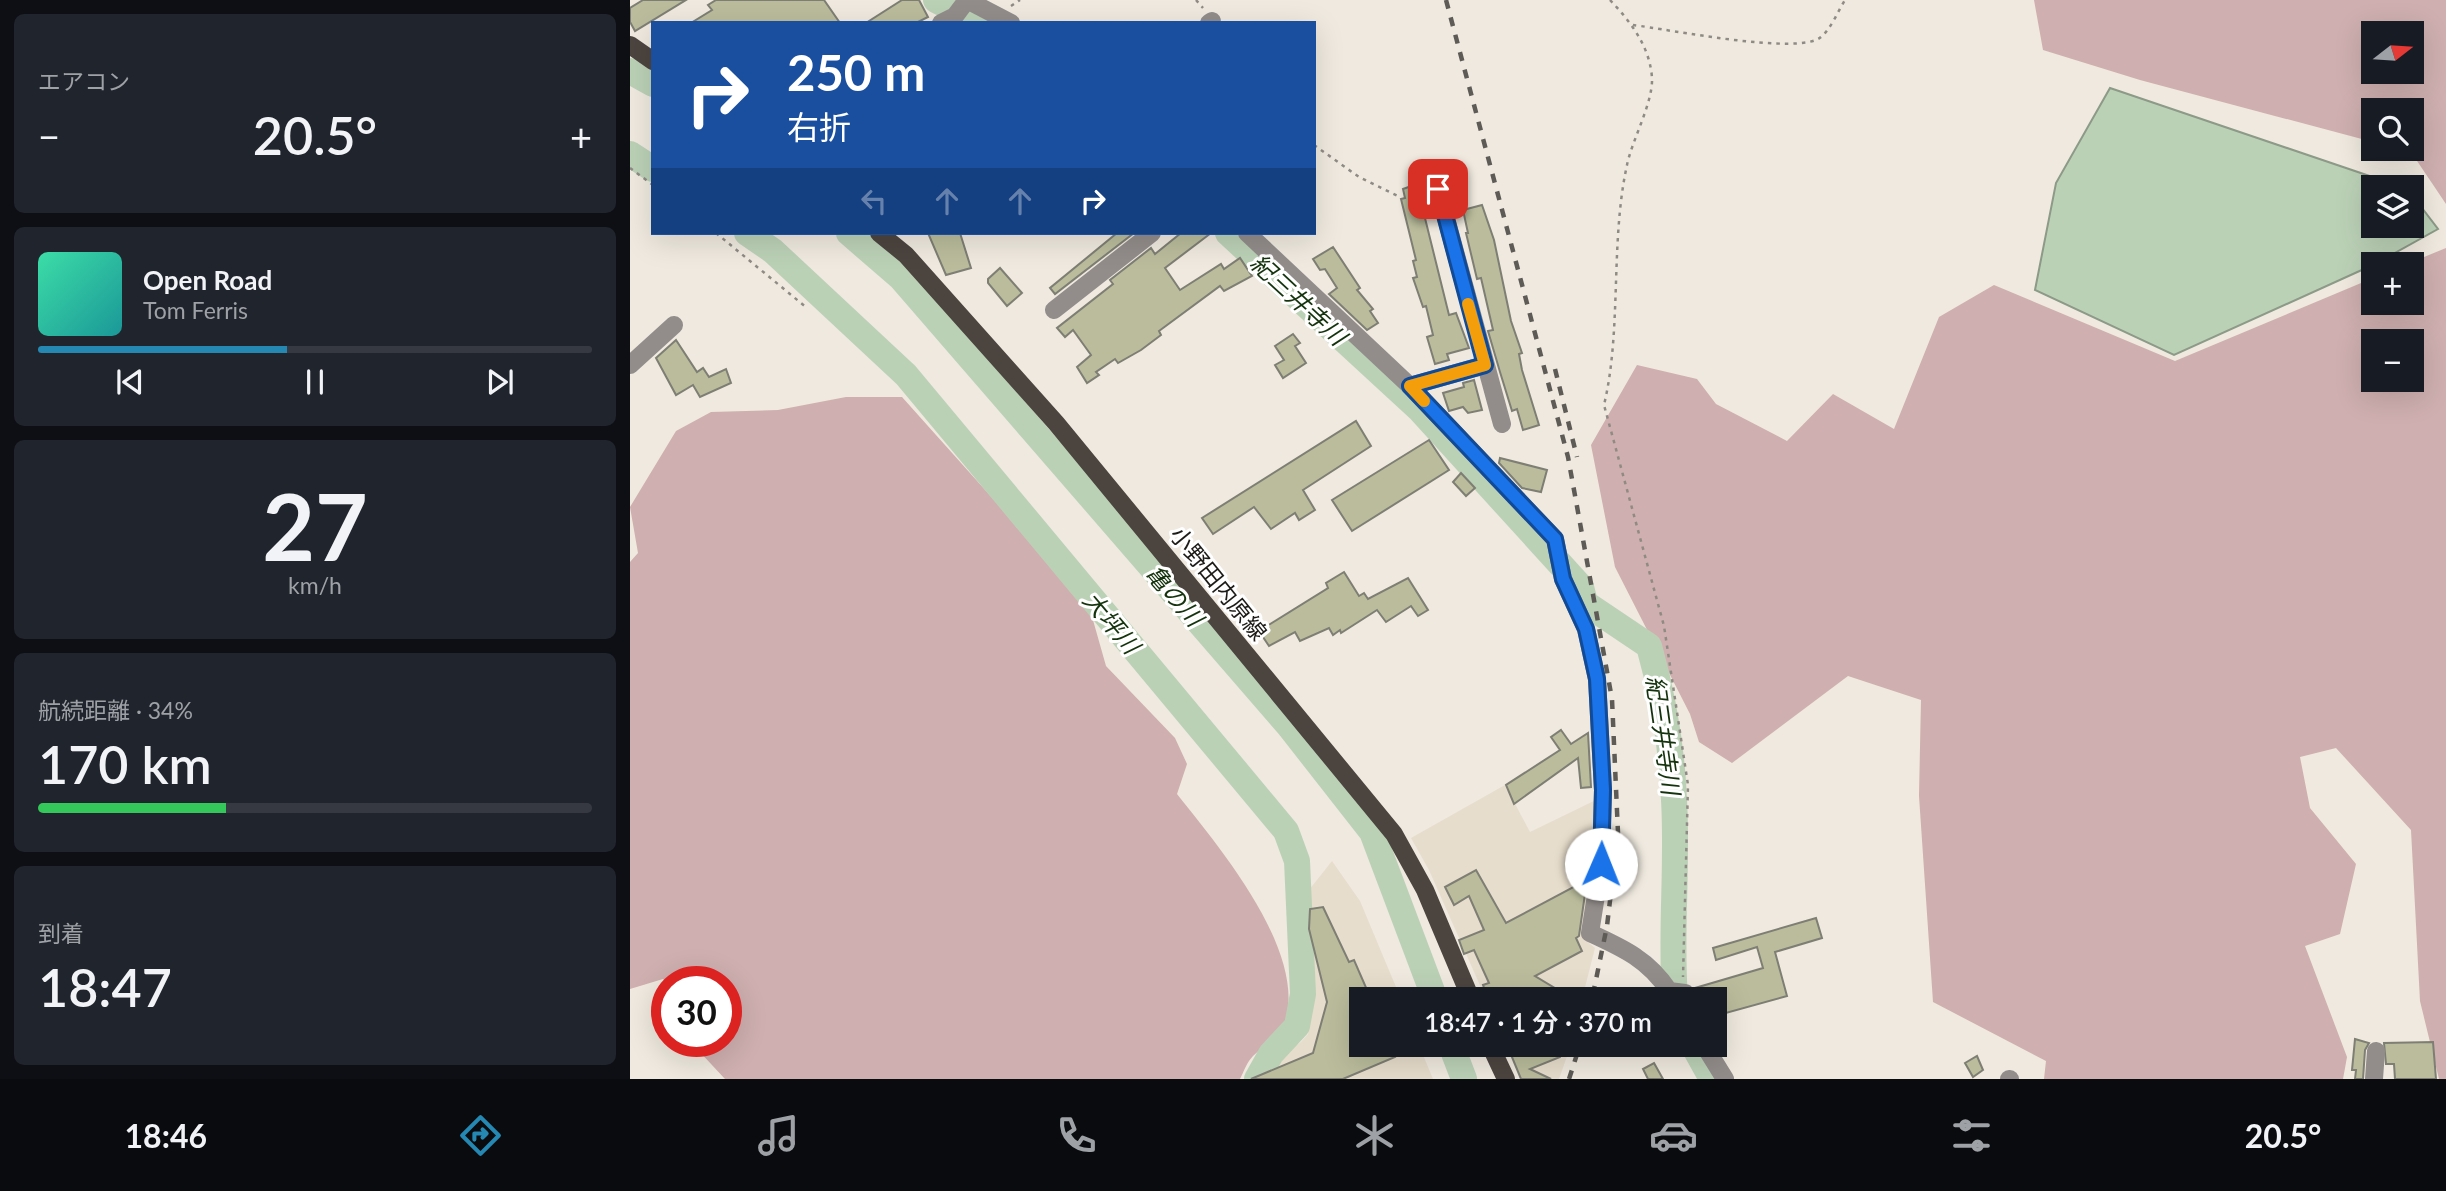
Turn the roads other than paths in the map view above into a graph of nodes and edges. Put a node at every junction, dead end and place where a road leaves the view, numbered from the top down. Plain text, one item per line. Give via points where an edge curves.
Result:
1 (958, 9) edge
2 (1003, 21) edge
3 (630, 45) edge
4 (651, 60) edge
5 (1438, 189) dead end
6 (881, 235) edge
7 (1149, 235) edge
8 (1249, 235) edge
9 (1054, 310) dead end
10 (674, 325) dead end
11 (630, 365) edge
12 (1485, 365) junction
13 (1410, 386) junction
14 (1502, 424) dead end
15 (1466, 987) edge
16 (1672, 987) edge
17 (2375, 1051) dead end
18 (1493, 1057) edge
19 (1712, 1057) edge
20 (1498, 1077) edge
21 (1726, 1079) edge
22 (2374, 1079) edge

1 - 2 street
3 - 4 main road
5 - 12 street
6 - 15 main road, 小野田内原線 via 906,255 1056,423 1394,834 1425,890
7 - 9 street
8 - 13 street
10 - 11 street
12 - 13 street
12 - 14 street
13 - 16 street via 1555,539 1586,629 1597,679 1603,790 1601,864 1590,933 1632,952
17 - 22 street
18 - 20 main road
19 - 21 street

